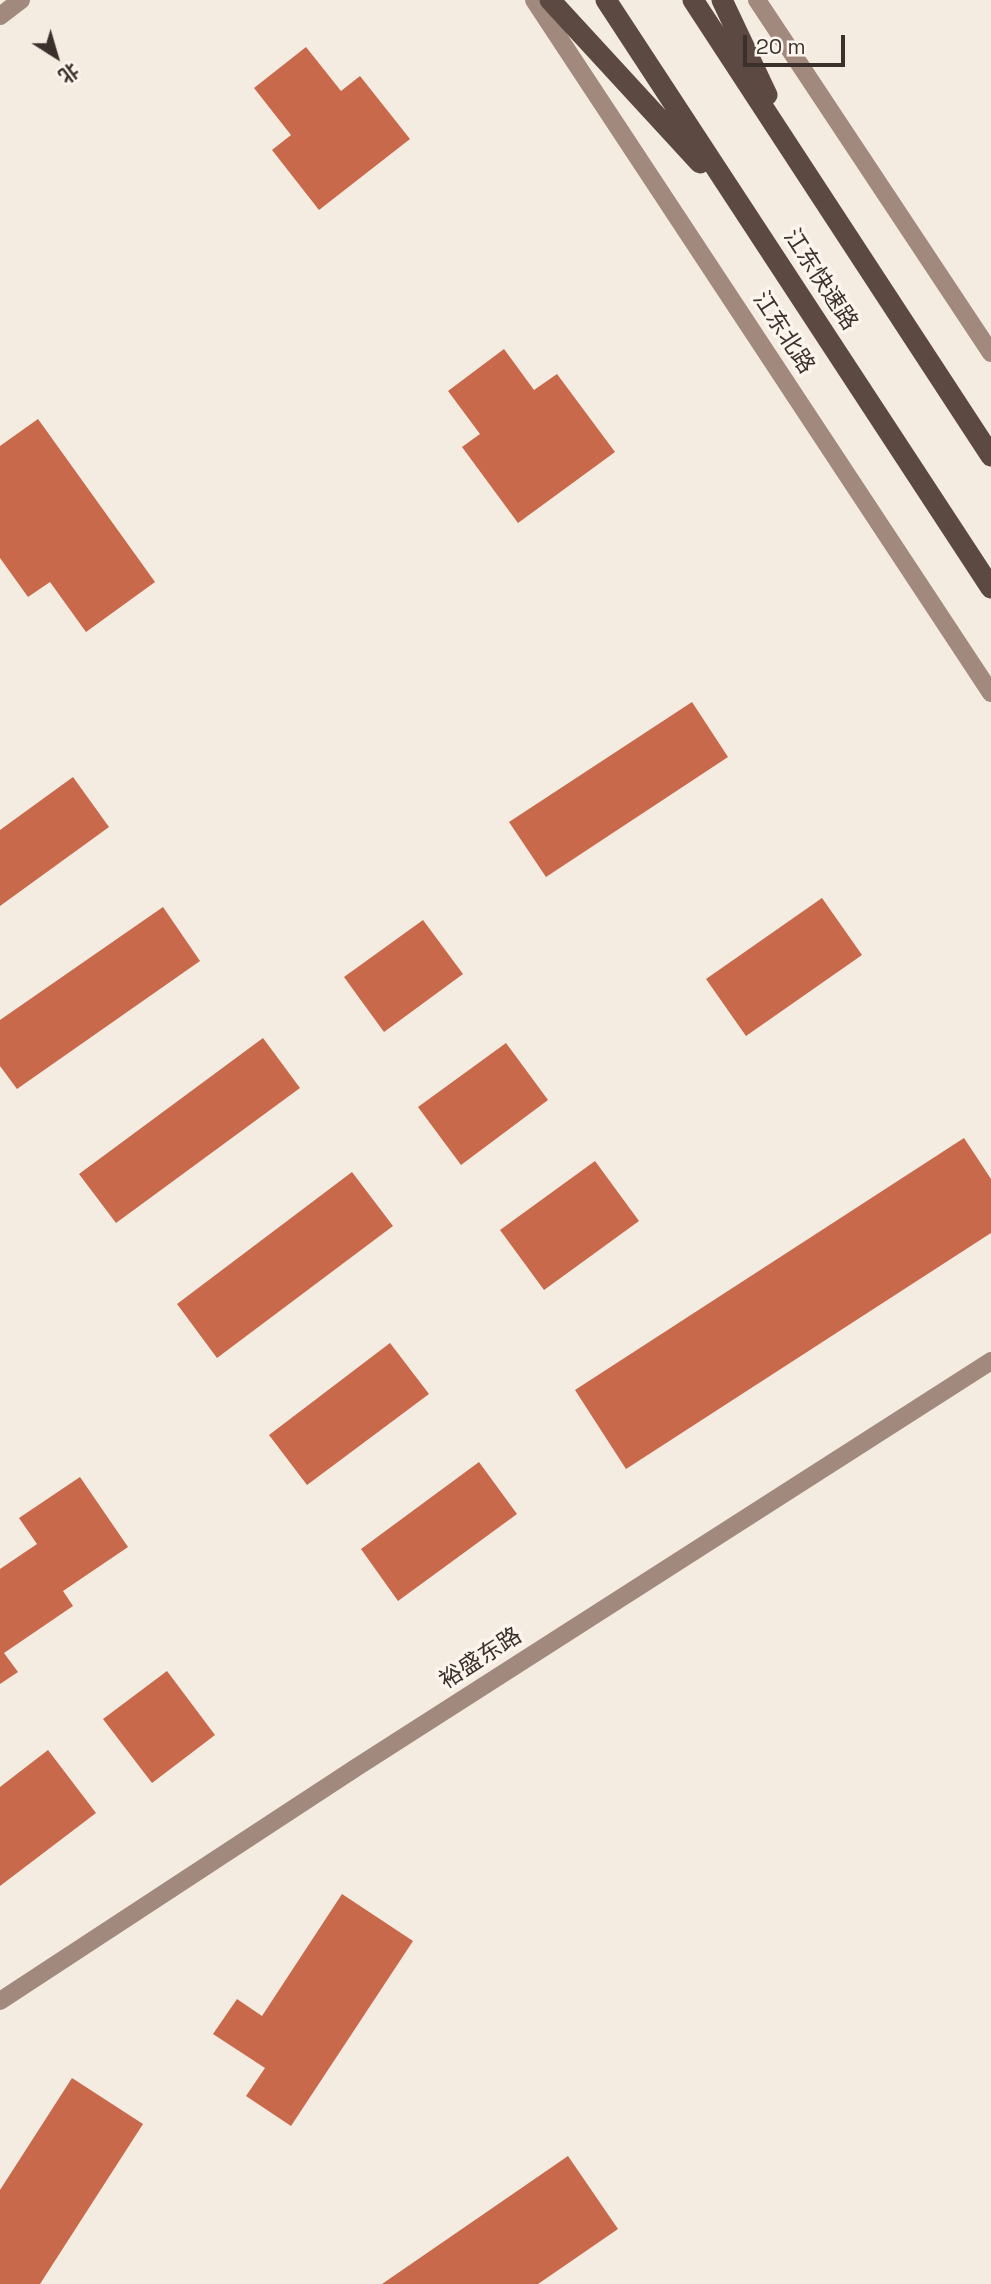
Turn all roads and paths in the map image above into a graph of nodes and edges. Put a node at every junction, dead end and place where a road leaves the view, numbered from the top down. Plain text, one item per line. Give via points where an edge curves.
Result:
1 (21, 0) edge
2 (534, 0) edge
3 (550, 0) edge
4 (606, 0) edge
5 (693, 0) edge
6 (722, 0) edge
7 (757, 0) edge
8 (0, 16) edge
9 (804, 172) junction
10 (743, 210) junction
11 (991, 353) edge
12 (991, 456) edge
13 (991, 588) edge
14 (991, 693) edge
15 (991, 1361) edge
16 (0, 2001) edge

1 - 8 main road
2 - 14 main road, 江东北路
3 - 10 highway
4 - 10 highway, 江东快速路
5 - 9 highway, 江东快速路
6 - 9 highway
7 - 11 main road
9 - 12 highway, 江东快速路
10 - 13 highway, 江东快速路
15 - 16 main road, 裕盛东路

